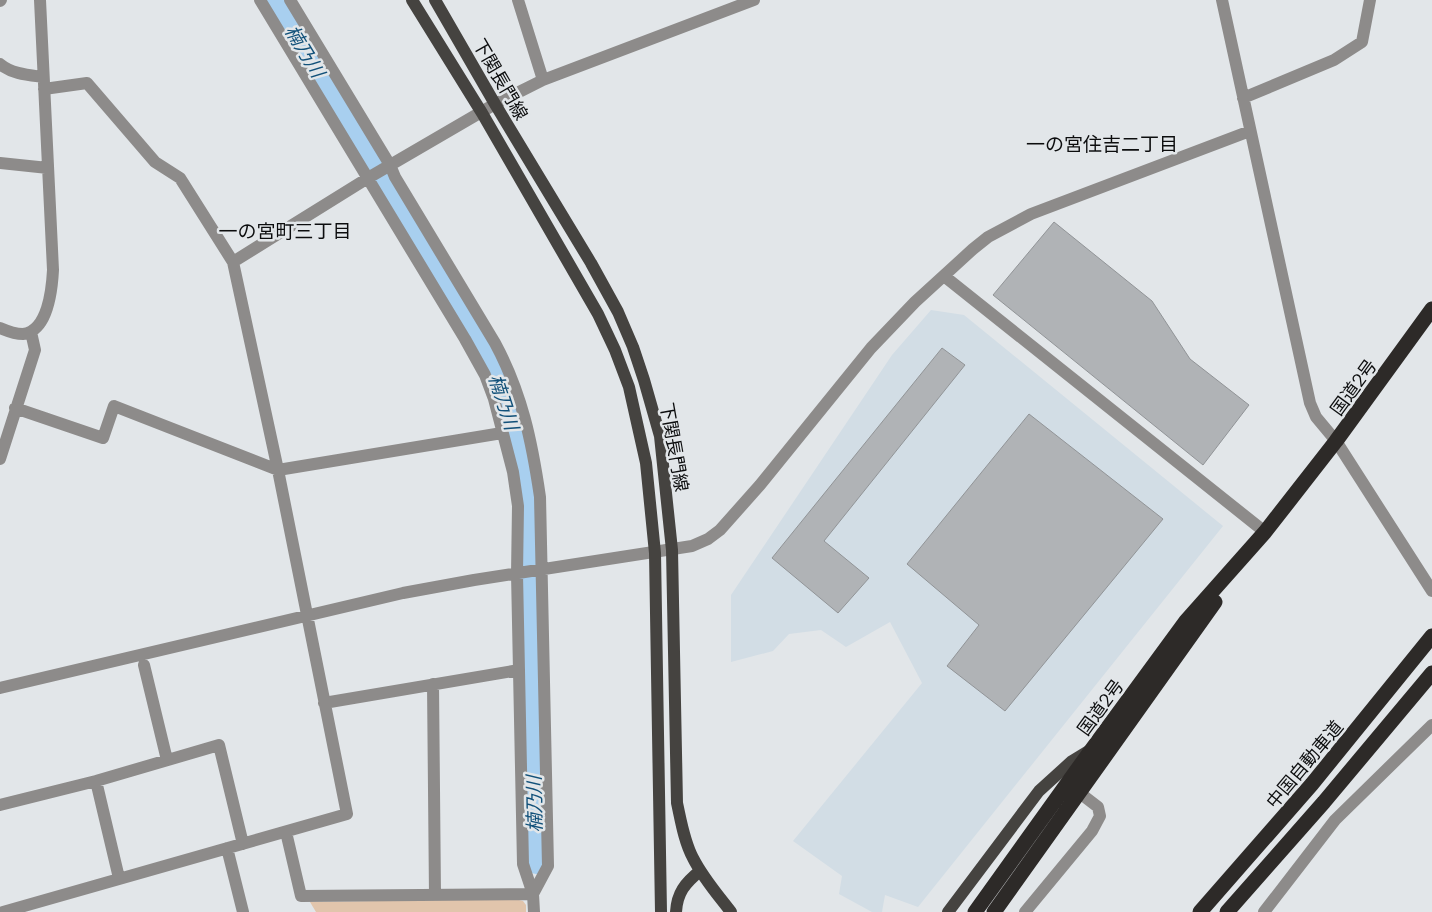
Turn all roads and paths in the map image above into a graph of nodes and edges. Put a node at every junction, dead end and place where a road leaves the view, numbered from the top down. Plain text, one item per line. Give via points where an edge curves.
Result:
1 (40, 0) edge
2 (260, 0) edge
3 (290, 0) edge
4 (412, 0) edge
5 (435, 0) edge
6 (518, 0) edge
7 (754, 0) edge
8 (1222, 0) edge
9 (1370, 0) edge
10 (0, 64) edge
11 (543, 80) junction
12 (44, 83) junction
13 (1243, 98) junction
14 (495, 104) junction
15 (482, 113) junction
16 (1250, 130) junction
17 (0, 162) edge
18 (389, 166) junction
19 (48, 168) junction
20 (370, 176) junction
21 (233, 262) junction
22 (944, 276) junction
23 (1432, 310) edge
24 (0, 328) edge
25 (31, 332) junction
26 (15, 408) junction
27 (502, 433) junction
28 (1336, 441) junction
29 (0, 459) edge
30 (278, 470) junction
31 (1265, 532) junction
32 (672, 550) junction
33 (655, 553) junction
34 (540, 570) junction
35 (519, 573) junction
36 (1432, 591) edge
37 (306, 615) junction
38 (1432, 636) edge
39 (144, 665) dead end
40 (518, 670) junction
41 (1432, 673) edge
42 (433, 684) junction
43 (0, 688) edge
44 (324, 703) junction
45 (1432, 725) edge
46 (1092, 749) junction
47 (167, 760) junction
48 (96, 781) junction
49 (1073, 788) junction
50 (0, 806) edge
51 (286, 832) junction
52 (243, 844) junction
53 (227, 848) junction
54 (704, 876) junction
55 (119, 878) junction
56 (533, 894) junction
57 (435, 895) junction
58 (0, 904) edge
59 (2, 912) edge
60 (243, 912) edge
61 (534, 912) edge
62 (661, 912) edge
63 (676, 912) edge
64 (731, 912) edge
65 (741, 912) edge
66 (948, 912) edge
67 (976, 912) edge
68 (994, 912) edge
69 (1025, 912) edge
70 (1200, 912) edge
71 (1227, 912) edge
72 (1264, 912) edge

1 - 12 street
2 - 20 street
3 - 18 street
4 - 15 main road, 下関長門線
5 - 14 main road, 下関長門線
6 - 11 street
7 - 11 street
8 - 13 street
9 - 13 street via 1362,42 1334,60
10 - 12 street
11 - 14 street
12 - 19 street
12 - 21 street via 87,83 155,162 180,178
13 - 16 street
14 - 15 street
14 - 32 main road, 下関長門線 via 591,264 633,347 660,436
15 - 18 street
15 - 33 main road, 下関長門線 via 598,314 615,350 629,387 646,463
16 - 22 street via 1031,214 988,237
16 - 28 street via 1310,403 1316,417
17 - 19 street
18 - 20 street
18 - 34 street via 501,354 524,413 540,497
19 - 25 street via 53,280 42,321
20 - 21 street
20 - 27 street via 485,375
21 - 30 street
22 - 31 street
22 - 32 street via 871,348 720,530 692,546
23 - 28 highway, 国道2号
24 - 25 street via 16,333
25 - 26 street via 34,350
26 - 29 street
26 - 30 street via 103,438 114,406
27 - 30 street
27 - 35 street via 518,506
28 - 31 highway, 国道2号
28 - 36 street
30 - 37 street
31 - 46 highway, 国道2号 via 1186,621
31 - 49 highway, 国道2号
32 - 33 street
32 - 54 main road, 下関長門線 via 677,802 687,844
33 - 34 street
33 - 62 main road, 下関長門線
34 - 35 street
34 - 56 street via 548,866
35 - 37 street via 403,593
35 - 40 street
37 - 43 street
37 - 44 street
38 - 70 highway, 中国自動車道 via 1312,784
39 - 47 street
40 - 42 street
40 - 56 street via 523,864
41 - 71 highway
42 - 44 street
42 - 57 street
44 - 51 street via 348,814
45 - 72 street via 1335,820
46 - 49 highway, 国道2号
46 - 66 main road via 1072,761 1040,791
47 - 48 street
47 - 52 street via 219,745
48 - 50 street
48 - 55 street
49 - 67 highway, 国道2号
49 - 68 highway, 国道2号
49 - 69 street via 1098,807 1100,816 1092,831
51 - 52 street
51 - 57 street via 300,896
52 - 53 street
53 - 55 street
53 - 60 street
54 - 63 main road via 688,880 676,901
54 - 64 main road
54 - 65 main road
55 - 59 street
56 - 57 street
56 - 61 street
58 - 59 street

